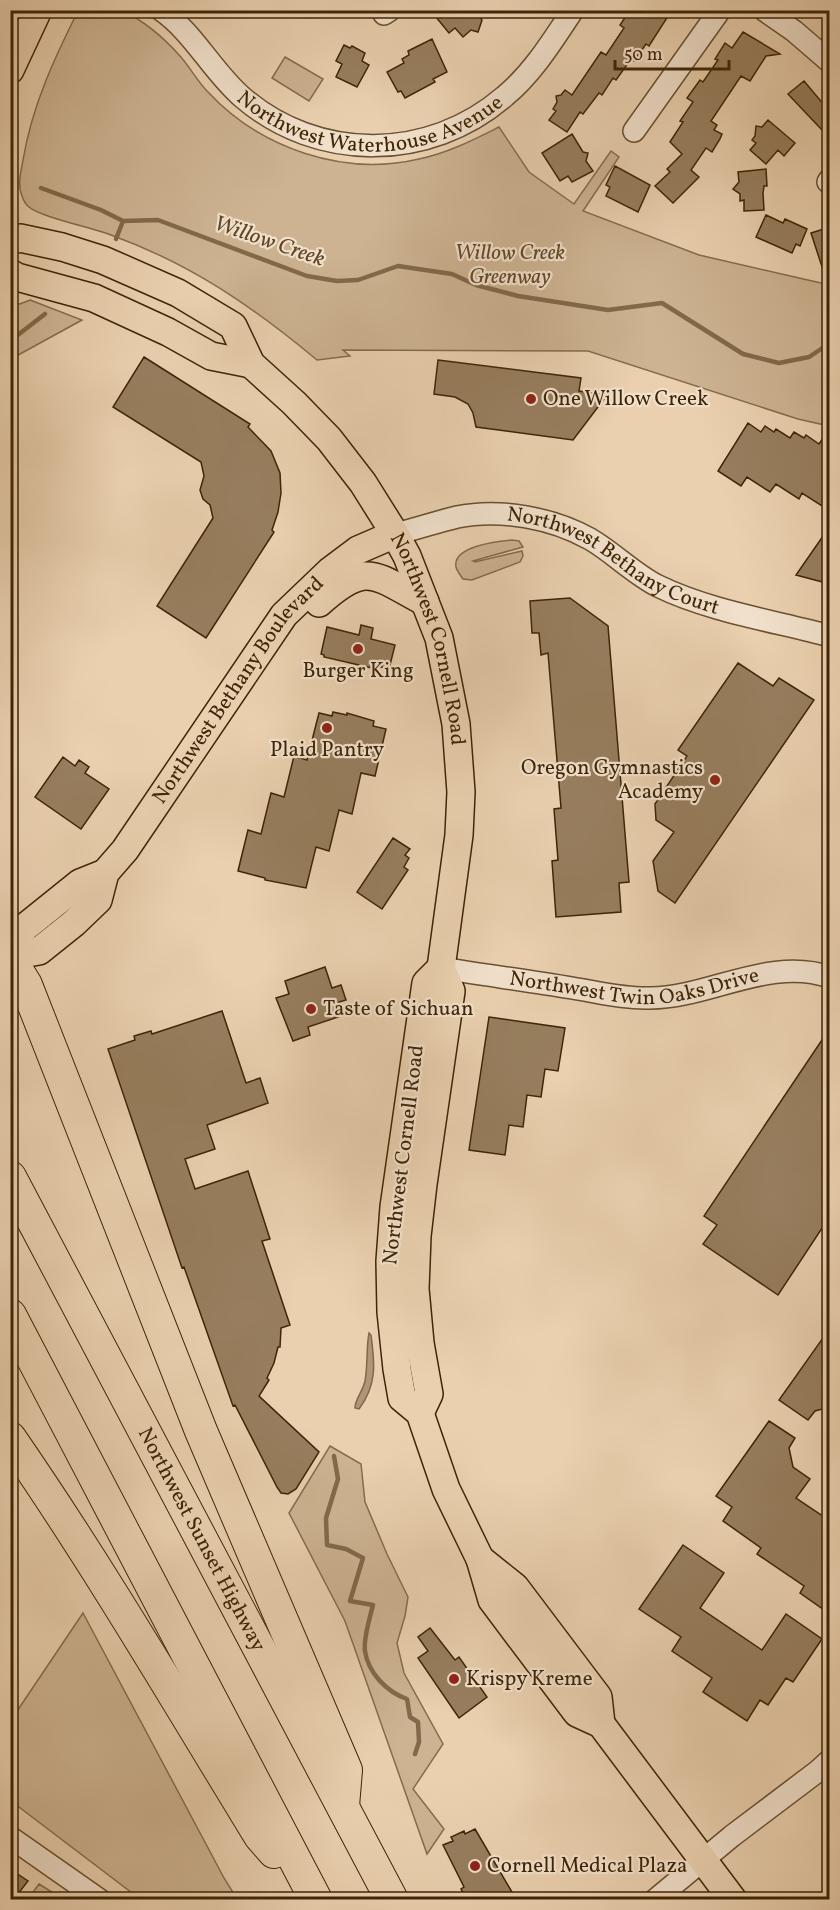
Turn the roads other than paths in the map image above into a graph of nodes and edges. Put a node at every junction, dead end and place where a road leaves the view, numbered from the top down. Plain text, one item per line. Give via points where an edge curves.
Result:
1 (38, 10) edge
2 (161, 10) edge
3 (573, 10) edge
4 (720, 10) edge
5 (764, 10) edge
6 (830, 62) edge
7 (10, 70) edge
8 (634, 131) dead end
9 (10, 241) edge
10 (10, 273) edge
11 (251, 364) junction
12 (395, 534) junction
13 (425, 602) junction
14 (830, 636) edge
15 (240, 678) junction
16 (10, 956) edge
17 (441, 968) junction
18 (830, 977) edge
19 (10, 1177) edge
20 (10, 1315) edge
21 (10, 1438) edge
22 (830, 1760) edge
23 (343, 1806) junction
24 (10, 1836) edge
25 (704, 1861) junction
26 (314, 1896) edge
27 (100, 1899) edge
28 (392, 1899) edge
29 (654, 1899) edge
30 (733, 1899) edge

1 - 7 main road
2 - 3 street, Northwest Waterhouse Avenue via 202,49 220,75 266,116 319,139 383,147 439,134 486,111 528,72
4 - 8 street
5 - 6 street
9 - 11 main road, Northwest Cornell Road via 20,238 89,256 178,293 233,326
10 - 11 main road via 94,298 211,356
11 - 12 main road, Northwest Cornell Road via 329,439
12 - 13 main road, Northwest Cornell Road
12 - 14 street, Northwest Bethany Court via 458,517 520,516 562,526 591,540 656,585 691,600
12 - 15 main road, Northwest Bethany Boulevard via 358,549 330,571 284,615
13 - 15 main road via 376,577 358,576 329,594 273,656
13 - 17 main road, Northwest Cornell Road via 439,638 453,702 461,792 457,861
15 - 16 main road, Northwest Bethany Boulevard via 105,873 80,883 24,928
16 - 23 highway via 26,985 227,1496 346,1770
17 - 18 street, Northwest Twin Oaks Drive via 650,998 690,994 763,974 795,972
17 - 25 main road, Northwest Cornell Road via 426,983 394,1207 391,1312 402,1398 420,1413 446,1489 480,1559 515,1587 598,1697 602,1724
19 - 23 highway, Northwest Sunset Highway
20 - 26 highway
21 - 26 highway via 50,1495 260,1836
22 - 25 street
23 - 28 highway, Northwest Sunset Highway
24 - 27 street
25 - 29 street
25 - 30 main road, Northwest Cornell Road

